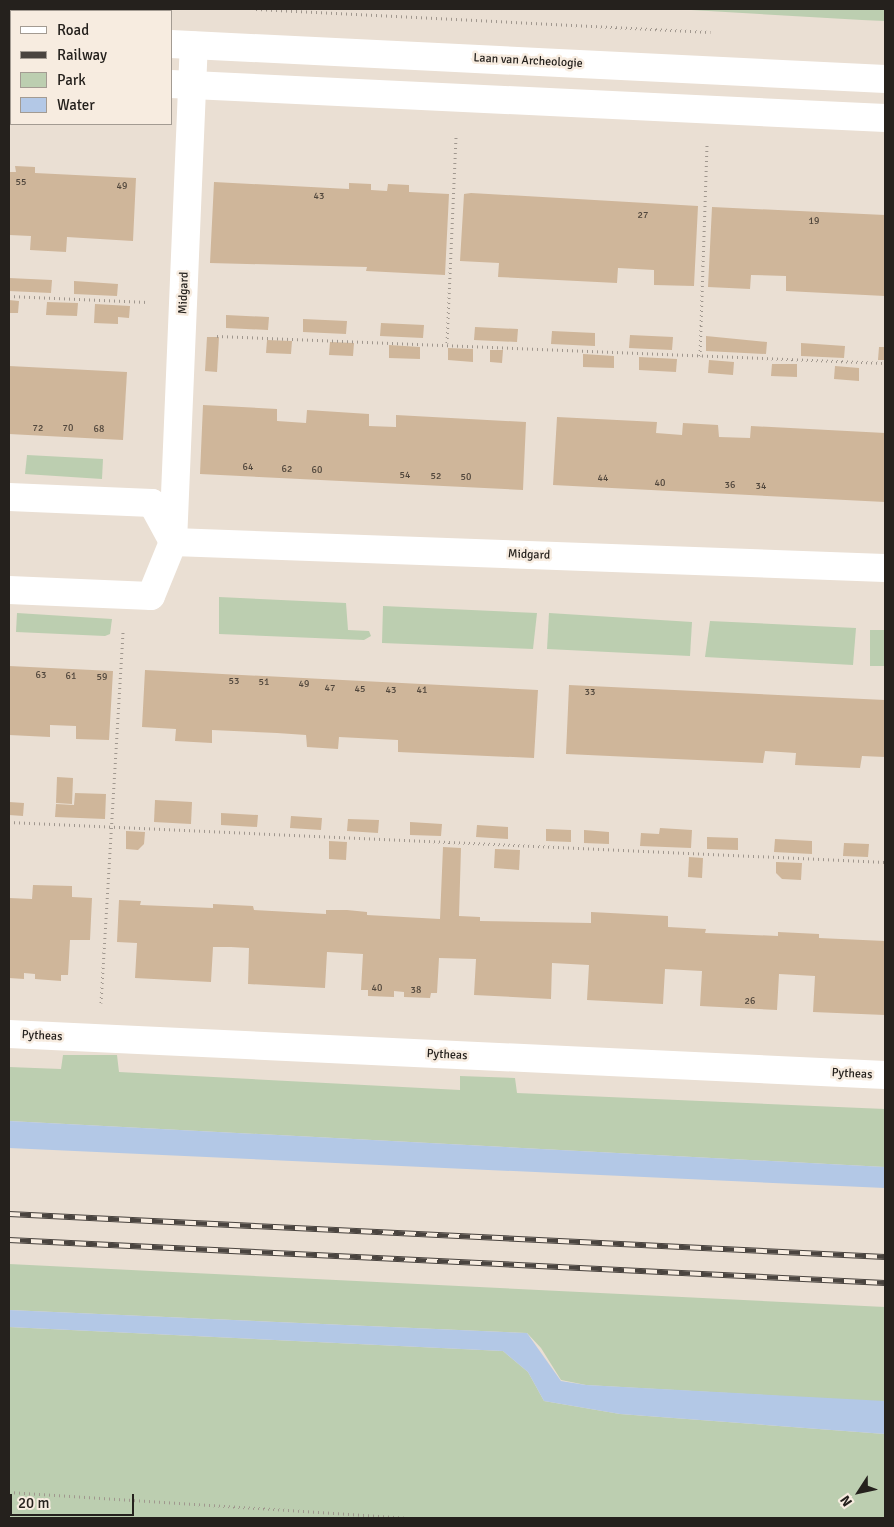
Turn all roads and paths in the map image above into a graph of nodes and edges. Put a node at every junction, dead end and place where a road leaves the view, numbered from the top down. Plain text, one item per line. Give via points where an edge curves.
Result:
1 (256, 9) edge
2 (718, 32) dead end
3 (183, 44) edge
4 (885, 79) edge
5 (182, 84) edge
6 (458, 99) junction
7 (708, 109) junction
8 (885, 118) edge
9 (9, 296) edge
10 (183, 303) junction
11 (182, 334) junction
12 (447, 343) junction
13 (700, 356) junction
14 (885, 363) edge
15 (9, 497) edge
16 (173, 542) junction
17 (885, 568) edge
18 (9, 590) edge
19 (125, 595) junction
20 (9, 822) edge
21 (111, 828) junction
22 (885, 862) edge
23 (9, 1034) edge
24 (99, 1039) junction
25 (885, 1076) edge
26 (9, 1492) edge
27 (406, 1518) edge

1 - 2 path
3 - 4 street, Laan van Archeologie
3 - 5 street, Midgard
5 - 6 street
5 - 10 street, Midgard
6 - 7 street
6 - 12 path
7 - 8 street
7 - 13 path
9 - 10 path
10 - 11 street, Midgard
11 - 12 path
11 - 16 street, Midgard
12 - 13 path
13 - 14 path
15 - 16 street via 152,503
16 - 17 street, Midgard
16 - 19 street, Midgard via 151,596
18 - 19 street, Midgard
19 - 21 path
20 - 21 path
21 - 22 path
21 - 24 path
23 - 24 street, Pytheas
24 - 25 street, Pytheas
26 - 27 path

